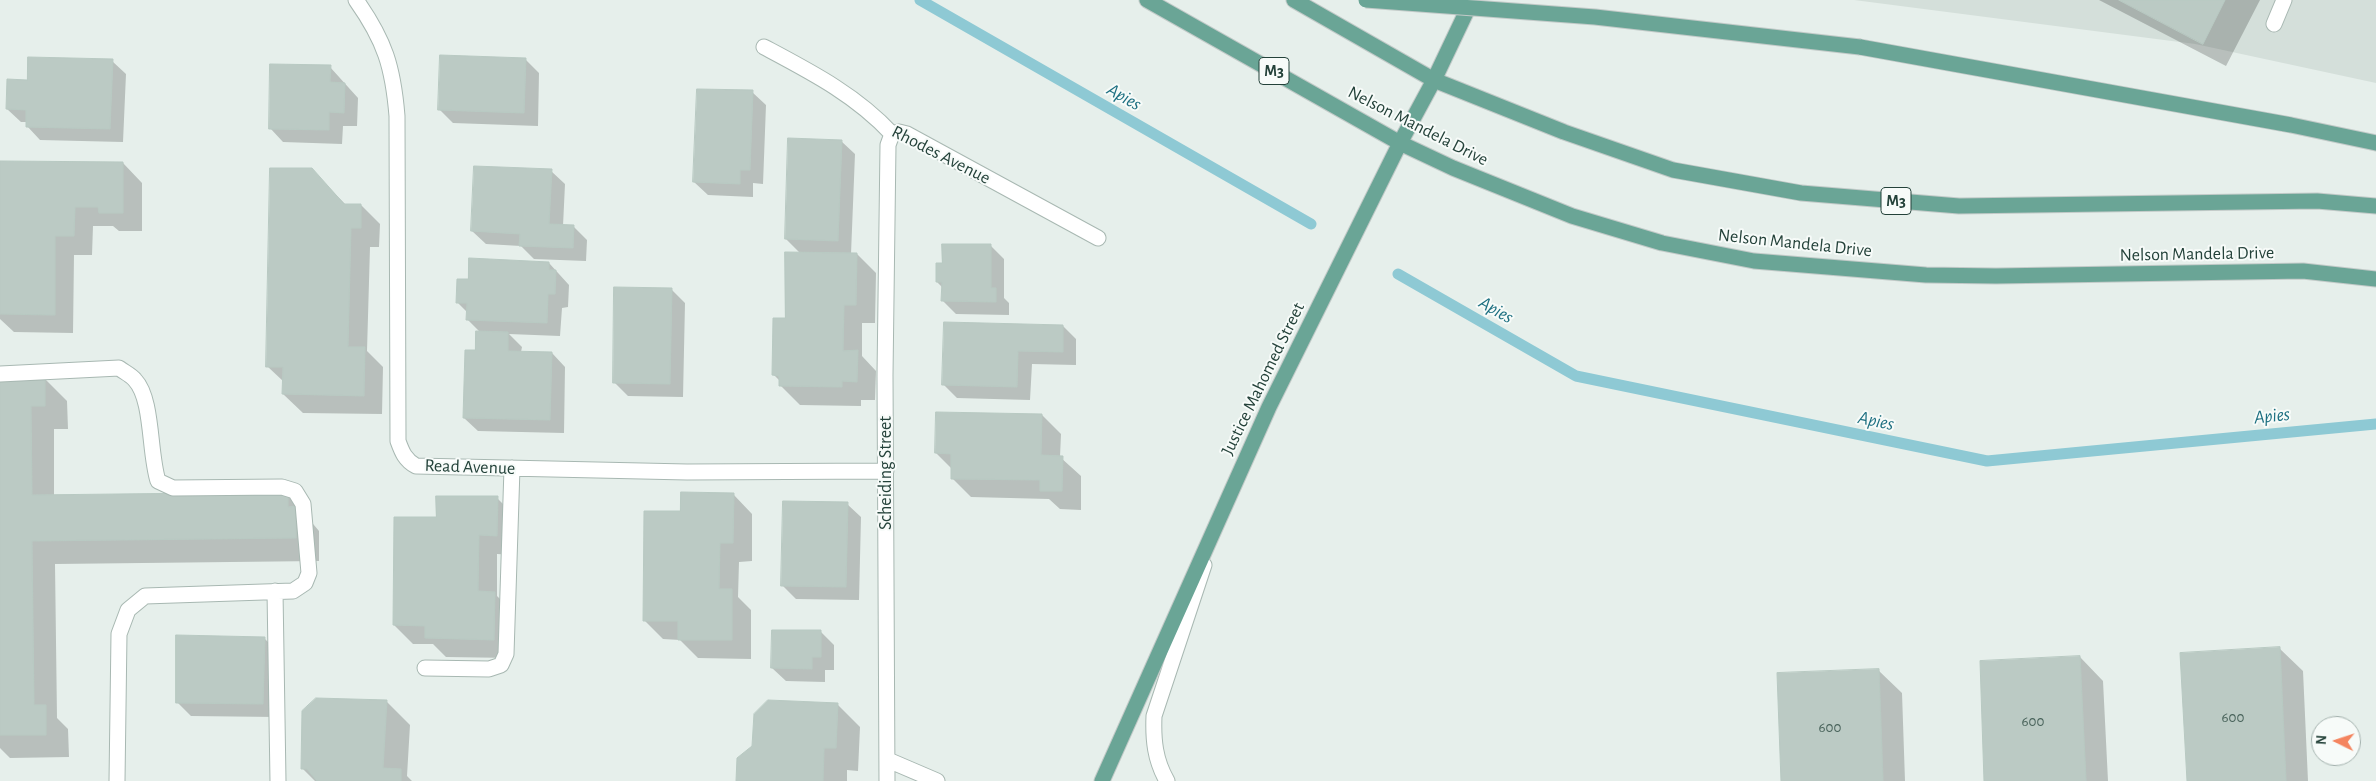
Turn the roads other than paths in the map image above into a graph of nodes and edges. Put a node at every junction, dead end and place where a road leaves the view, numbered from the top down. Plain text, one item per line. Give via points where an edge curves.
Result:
1 (356, 0) edge
2 (1147, 0) edge
3 (1294, 0) edge
4 (1366, 0) edge
5 (1472, 0) edge
6 (2284, 0) edge
7 (2274, 24) dead end
8 (764, 47) dead end
9 (1434, 80) junction
10 (892, 134) junction
11 (1400, 142) junction
12 (2376, 143) edge
13 (2376, 206) edge
14 (1098, 238) dead end
15 (2376, 279) edge
16 (0, 374) edge
17 (512, 468) junction
18 (886, 471) junction
19 (1223, 509) junction
20 (275, 591) junction
21 (425, 668) dead end
22 (888, 760) junction
23 (117, 781) edge
24 (278, 781) edge
25 (887, 781) edge
26 (937, 781) edge
27 (1102, 781) edge
28 (1167, 781) edge

1 - 17 street, Read Avenue via 382,40 395,87 398,126 398,441 402,452 416,466
2 - 11 main road, Nelson Mandela Drive / M3
3 - 9 main road, M3
4 - 12 main road, bridge via 1595,17 1860,47
5 - 9 main road, Justice Mahomed Street
6 - 7 street
8 - 10 street, Rhodes Avenue via 850,95
9 - 11 main road, Justice Mahomed Street
9 - 13 main road, M3 via 1564,132 1673,170 1801,193 1959,206 2317,201
10 - 14 street, Rhodes Avenue via 907,134
10 - 18 street, Scheiding Street via 888,144
11 - 15 main road, Nelson Mandela Drive / M3 via 1453,168 1572,216 1662,243 1754,261 1926,275 2303,272
11 - 19 main road, Justice Mahomed Street via 1269,406
16 - 20 street via 119,368 135,380 145,397 153,466 158,481 173,488 282,487 295,491 303,504 310,573 305,583 294,590
17 - 18 street, Read Avenue via 687,472
17 - 21 street via 506,654 501,665 489,670
18 - 22 street, Scheiding Street
19 - 27 main road, Justice Mahomed Street
19 - 28 street via 1154,716 1153,739
20 - 23 street via 144,596 128,610 119,634
20 - 24 street
22 - 25 street, Scheiding Street
22 - 26 street

